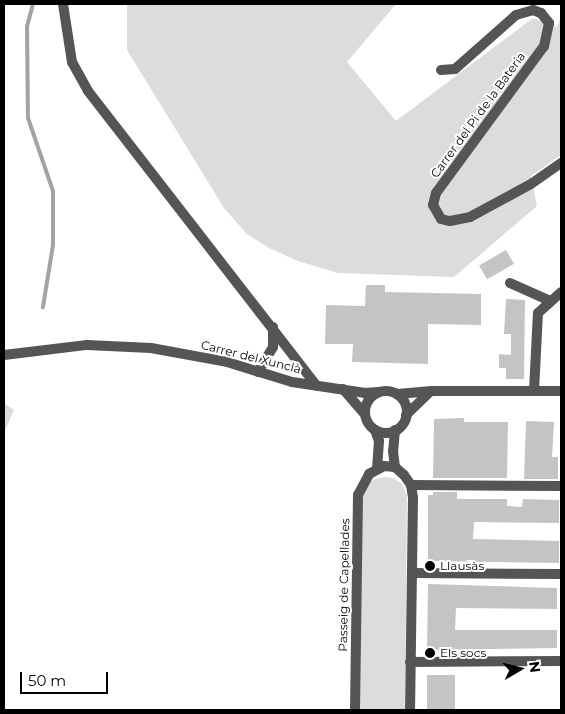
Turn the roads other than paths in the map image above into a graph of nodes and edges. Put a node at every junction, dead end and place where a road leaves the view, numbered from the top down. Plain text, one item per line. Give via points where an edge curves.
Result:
1 (63, 4) edge
2 (441, 70) dead end
3 (561, 163) edge
4 (510, 283) dead end
5 (561, 292) edge
6 (548, 300) junction
7 (273, 327) junction
8 (4, 355) edge
9 (258, 372) junction
10 (317, 386) junction
11 (343, 389) junction
12 (432, 391) junction
13 (534, 391) junction
14 (378, 392) junction
15 (561, 392) edge
16 (398, 394) junction
17 (364, 413) junction
18 (406, 415) junction
19 (375, 430) junction
20 (395, 430) junction
21 (395, 467) junction
22 (377, 468) junction
23 (411, 485) junction
24 (561, 486) edge
25 (412, 573) junction
26 (561, 574) edge
27 (561, 661) edge
28 (410, 662) junction
29 (355, 710) edge
30 (410, 710) edge

1 - 7 street via 72,62 88,91
2 - 3 street, Carrer del Pi de la Bateria via 454,68 516,15 533,10 541,13 549,23 544,46 436,194 433,204 441,219 450,222 470,217
4 - 6 street
5 - 6 street
6 - 13 street via 538,313
7 - 9 street via 273,347
7 - 10 street
8 - 9 street, Carrer del Xunclà via 87,345 151,348 227,362
9 - 10 street, Carrer del Xunclà
10 - 11 street, Carrer del Xunclà
11 - 14 street, Carrer del Xunclà
11 - 17 street
12 - 13 street
12 - 16 street
12 - 18 street
13 - 15 street
14 - 16 street
14 - 17 street via 368,400
16 - 18 street via 406,406
17 - 19 street
18 - 20 street
19 - 20 street
19 - 22 street via 379,441
20 - 21 street
21 - 22 street
21 - 23 street
22 - 29 street, Passeig de Capellades via 365,478 358,495
23 - 24 street
23 - 25 street
25 - 26 street
25 - 28 street
27 - 28 street
28 - 30 street

